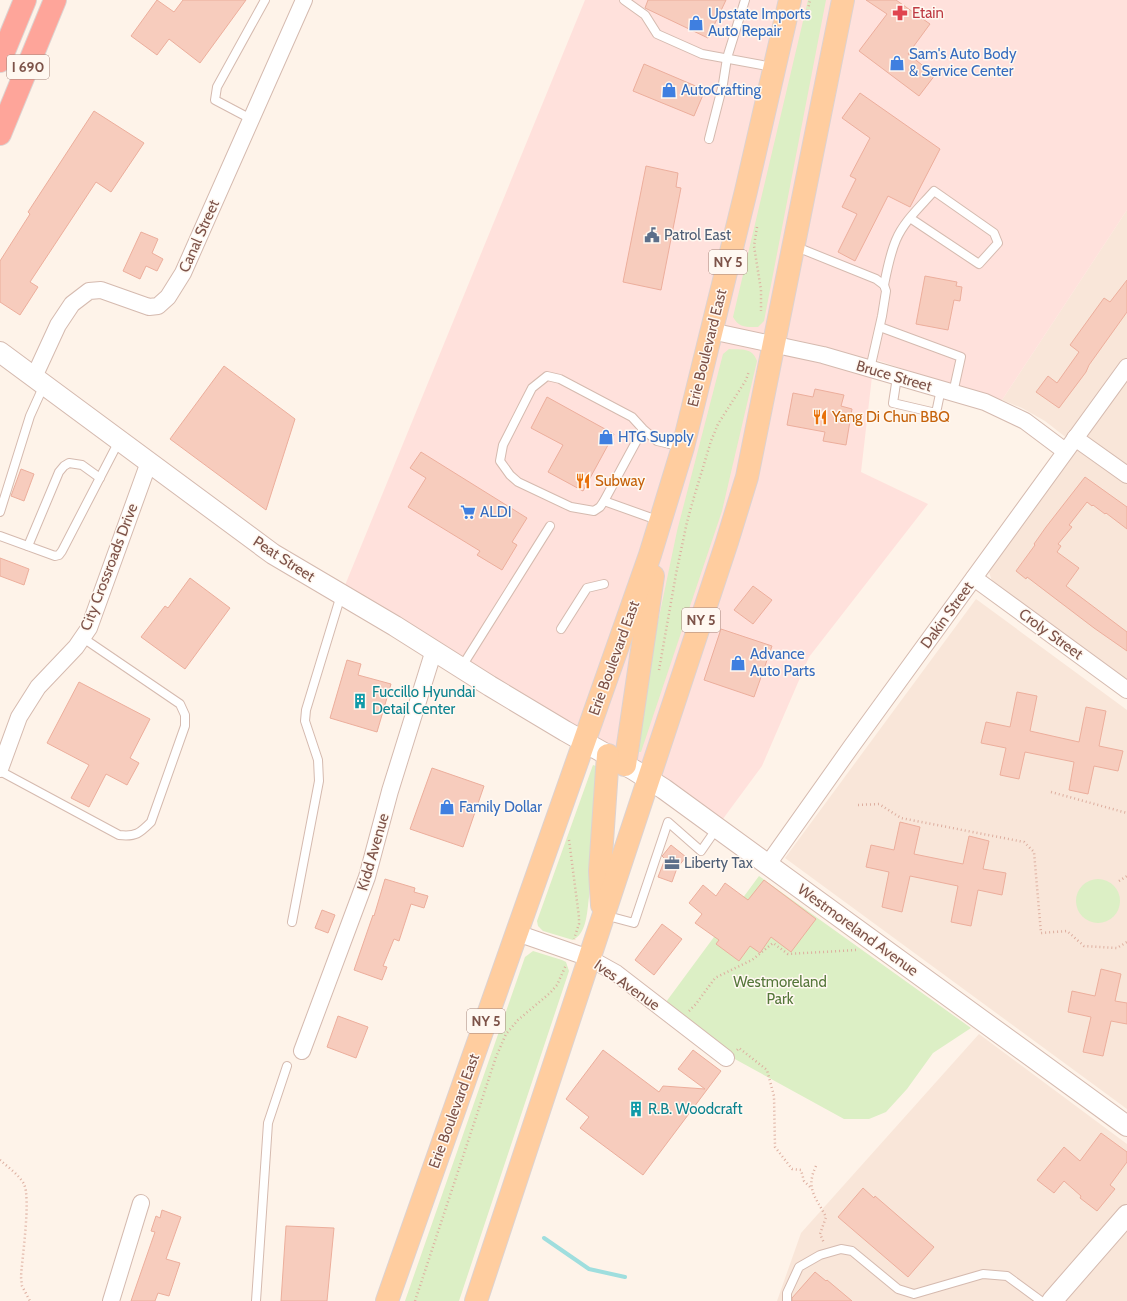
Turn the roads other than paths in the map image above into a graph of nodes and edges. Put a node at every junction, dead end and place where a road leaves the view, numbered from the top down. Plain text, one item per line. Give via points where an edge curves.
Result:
1 (25, 0) edge
2 (55, 0) edge
3 (265, 0) edge
4 (304, 0) edge
5 (624, 0) edge
6 (745, 0) edge
7 (790, 0) edge
8 (843, 0) edge
9 (727, 58) junction
10 (0, 61) edge
11 (774, 67) junction
12 (251, 118) junction
13 (0, 134) edge
14 (709, 139) dead end
15 (910, 218) junction
16 (793, 246) junction
17 (884, 285) junction
18 (880, 327) junction
19 (711, 330) junction
20 (774, 344) junction
21 (0, 352) edge
22 (1127, 367) edge
23 (870, 369) junction
24 (897, 376) junction
25 (39, 381) junction
26 (947, 391) junction
27 (643, 429) junction
28 (1075, 438) junction
29 (120, 440) junction
30 (682, 447) junction
31 (1065, 451) junction
32 (149, 462) junction
33 (1127, 476) edge
34 (100, 478) junction
35 (604, 501) junction
36 (0, 512) edge
37 (660, 522) junction
38 (550, 526) dead end
39 (0, 536) edge
40 (28, 546) junction
41 (974, 578) junction
42 (604, 584) dead end
43 (341, 595) junction
44 (561, 629) dead end
45 (82, 638) junction
46 (434, 650) junction
47 (461, 668) junction
48 (1127, 690) edge
49 (584, 742) junction
50 (617, 760) junction
51 (0, 770) edge
52 (648, 779) junction
53 (717, 828) junction
54 (768, 864) junction
55 (603, 914) junction
56 (292, 922) dead end
57 (517, 933) junction
58 (589, 958) junction
59 (302, 1051) dead end
60 (726, 1058) road end
61 (287, 1066) dead end
62 (1127, 1126) edge
63 (141, 1203) dead end
64 (1127, 1215) edge
65 (111, 1301) edge
66 (256, 1301) edge
67 (387, 1301) edge
68 (476, 1301) edge
69 (787, 1301) edge
70 (1041, 1301) edge
71 (1052, 1301) edge

1 - 10 highway, I 690
2 - 13 highway, I 690
3 - 12 lane via 217,87 215,100
4 - 12 street, Canal Street
5 - 9 lane via 645,15 657,34 702,54
6 - 9 lane
7 - 11 main road, Erie Boulevard East / NY 5
8 - 16 main road, NY 5
9 - 11 lane
9 - 14 lane
11 - 19 main road, Erie Boulevard East / NY 5
12 - 25 street, Canal Street via 183,273 168,298 158,306 149,307 101,290 89,290 72,304 58,325
15 - 15 lane via 934,191 994,233 998,242 979,264
15 - 17 lane via 896,240
16 - 17 lane via 825,257
16 - 20 main road, NY 5
17 - 18 lane via 886,291
18 - 23 lane
18 - 26 lane via 961,357
19 - 20 street, Bruce Street
19 - 30 main road, Erie Boulevard East / NY 5
20 - 23 street, Bruce Street
20 - 52 main road, NY 5 via 747,477
21 - 25 street, Peat Street
22 - 28 street, Dakin Street
23 - 24 street, Bruce Street
24 - 26 street, Bruce Street
24 - 26 lane via 893,403 936,413
25 - 29 street, Peat Street
25 - 36 lane
26 - 31 street, Bruce Street via 985,402 1025,422
27 - 30 lane via 657,441
27 - 35 lane
27 - 35 lane via 632,417 560,379 547,376 532,388 503,445 500,461 510,476 518,482 571,507 594,511
28 - 31 street, Dakin Street
28 - 33 street
29 - 32 street, Peat Street
29 - 34 lane
30 - 37 main road, Erie Boulevard East / NY 5
31 - 41 street, Dakin Street
32 - 43 street, Peat Street via 274,554
32 - 45 street, City Crossroads Drive via 89,628
34 - 40 lane via 58,555
34 - 40 lane via 82,465 69,463 64,466 59,472
35 - 37 lane
37 - 49 main road, Erie Boulevard East / NY 5
37 - 50 main road
38 - 47 lane
39 - 40 lane
41 - 48 street, Croly Street
41 - 54 street, Dakin Street
42 - 44 lane via 587,588
43 - 46 street, Peat Street
43 - 56 lane via 306,710 305,721 318,760 319,781
45 - 51 street, City Crossroads Drive via 38,687 19,717
45 - 51 lane via 180,704 185,715 185,726 151,822 131,837 119,835
46 - 47 street, Peat Street
46 - 59 street, Kidd Avenue via 390,791 367,877
47 - 49 street, Peat Street
49 - 50 street, Westmoreland Avenue
49 - 57 main road, Erie Boulevard East / NY 5
50 - 52 street, Westmoreland Avenue
50 - 55 main road via 600,871
52 - 53 street, Westmoreland Avenue
52 - 55 main road, NY 5
53 - 54 street, Westmoreland Avenue
53 - 55 lane via 701,851 668,822 634,924
54 - 62 street, Westmoreland Avenue
55 - 58 main road, NY 5
57 - 58 street, Ives Avenue
57 - 67 main road, Erie Boulevard East / NY 5
58 - 60 street, Ives Avenue via 616,973
58 - 68 main road, NY 5
61 - 66 lane via 268,1123
63 - 65 street
64 - 71 street
69 - 70 lane via 786,1293 799,1267 820,1255 841,1249 852,1251 898,1289 914,1294 983,1274 1007,1276

